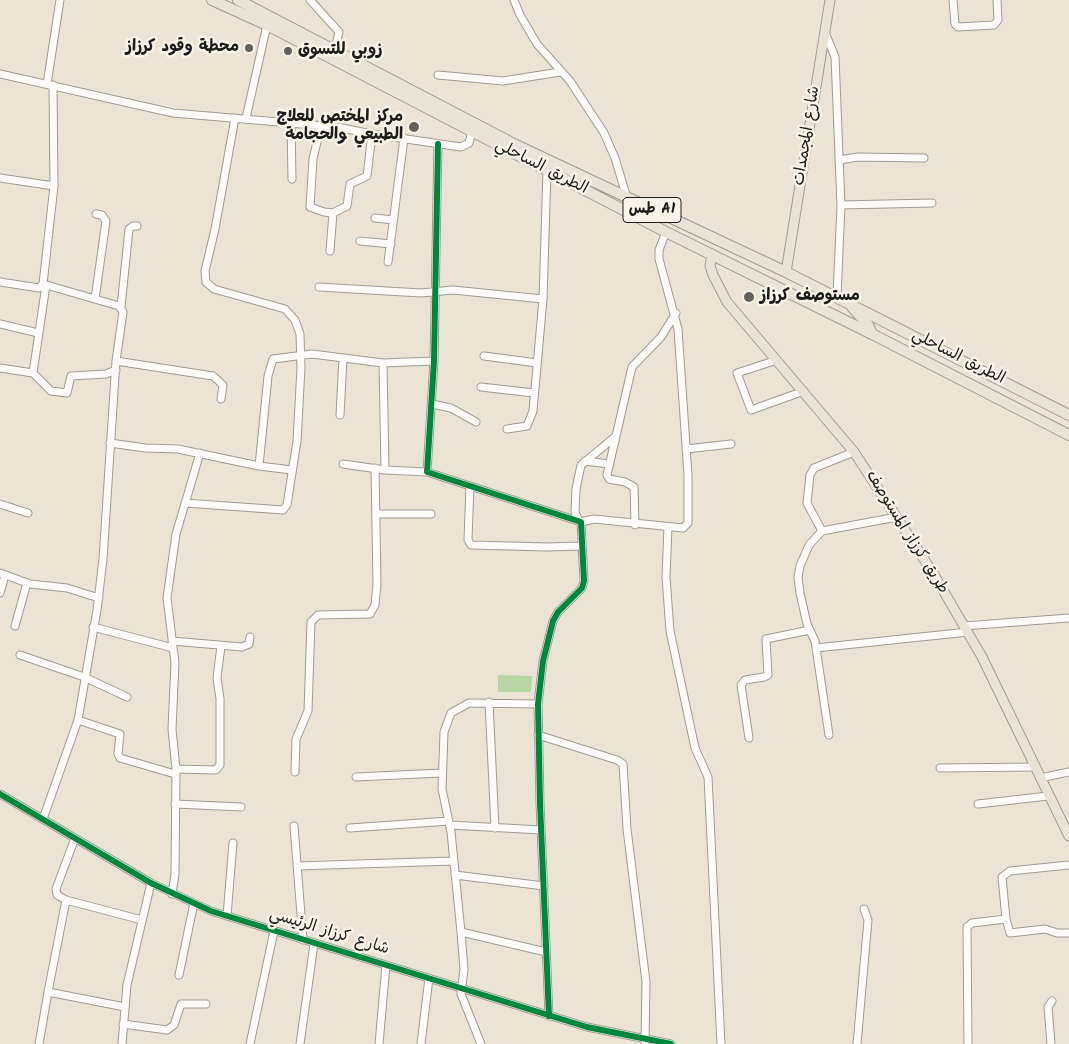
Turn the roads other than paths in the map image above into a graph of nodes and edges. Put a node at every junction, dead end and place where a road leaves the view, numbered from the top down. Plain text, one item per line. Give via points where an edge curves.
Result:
1 (60, 0) edge
2 (212, 0) edge
3 (238, 0) edge
4 (310, 0) edge
5 (514, 0) edge
6 (830, 0) edge
7 (953, 0) edge
8 (997, 0) edge
9 (267, 25) junction
10 (825, 32) junction
11 (335, 49) junction
12 (560, 72) junction
13 (0, 74) edge
14 (438, 75) dead end
15 (50, 85) junction
16 (235, 118) junction
17 (246, 118) junction
18 (291, 122) junction
19 (321, 125) junction
20 (472, 127) junction
21 (372, 134) junction
22 (404, 138) junction
23 (438, 144) junction
24 (924, 158) dead end
25 (839, 160) junction
26 (547, 171) junction
27 (0, 178) edge
28 (292, 179) dead end
29 (54, 186) junction
30 (627, 198) junction
31 (932, 203) dead end
32 (841, 205) junction
33 (333, 212) junction
34 (96, 214) dead end
35 (375, 218) dead end
36 (393, 220) junction
37 (137, 226) dead end
38 (666, 232) junction
39 (360, 241) dead end
40 (391, 244) junction
41 (330, 251) dead end
42 (712, 254) junction
43 (388, 262) dead end
44 (786, 272) junction
45 (0, 282) edge
46 (45, 284) junction
47 (319, 287) dead end
48 (434, 291) junction
49 (837, 297) junction
50 (95, 299) junction
51 (543, 299) junction
52 (847, 302) junction
53 (121, 307) junction
54 (676, 313) junction
55 (0, 324) edge
56 (38, 333) junction
57 (872, 334) junction
58 (301, 355) junction
59 (484, 356) dead end
60 (343, 358) junction
61 (777, 360) junction
62 (116, 361) junction
63 (434, 361) junction
64 (383, 363) junction
65 (536, 363) junction
66 (0, 368) edge
67 (116, 370) junction
68 (32, 373) junction
69 (480, 387) dead end
70 (804, 391) junction
71 (534, 393) junction
72 (221, 399) dead end
73 (432, 404) junction
74 (1069, 415) edge
75 (340, 416) dead end
76 (476, 422) dead end
77 (507, 429) dead end
78 (1069, 435) edge
79 (615, 437) junction
80 (110, 443) junction
81 (731, 444) dead end
82 (686, 448) junction
83 (854, 452) junction
84 (200, 454) junction
85 (585, 460) junction
86 (343, 464) dead end
87 (609, 464) junction
88 (259, 466) junction
89 (375, 468) junction
90 (292, 470) junction
91 (385, 470) junction
92 (427, 472) junction
93 (470, 486) junction
94 (185, 503) junction
95 (0, 504) edge
96 (28, 513) dead end
97 (376, 514) junction
98 (431, 514) dead end
99 (897, 517) junction
100 (580, 522) junction
101 (635, 525) junction
102 (668, 527) junction
103 (822, 532) junction
104 (582, 546) junction
105 (2, 574) edge
106 (27, 583) junction
107 (0, 593) edge
108 (99, 598) junction
109 (1069, 618) edge
110 (15, 626) dead end
111 (93, 627) junction
112 (966, 629) junction
113 (810, 630) junction
114 (250, 637) dead end
115 (173, 645) junction
116 (221, 646) junction
117 (816, 648) junction
118 (20, 655) dead end
119 (84, 677) junction
120 (127, 696) dead end
121 (489, 702) junction
122 (538, 704) junction
123 (78, 720) junction
124 (538, 735) junction
125 (829, 735) dead end
126 (749, 738) dead end
127 (1035, 767) junction
128 (940, 768) dead end
129 (176, 771) junction
130 (294, 772) dead end
131 (1069, 772) edge
132 (441, 773) junction
133 (356, 777) dead end
134 (1040, 778) junction
135 (0, 794) edge
136 (1048, 796) junction
137 (175, 804) junction
138 (978, 804) dead end
139 (241, 807) dead end
140 (43, 818) junction
141 (449, 823) junction
142 (294, 826) dead end
143 (350, 828) dead end
144 (495, 828) junction
145 (541, 830) junction
146 (1069, 836) edge
147 (75, 838) junction
148 (233, 843) dead end
149 (453, 861) junction
150 (1069, 864) edge
151 (297, 866) junction
152 (455, 875) junction
153 (152, 883) junction
154 (544, 886) junction
155 (172, 894) junction
156 (66, 900) junction
157 (194, 903) junction
158 (864, 909) dead end
159 (228, 916) junction
160 (1006, 919) junction
161 (142, 920) junction
162 (274, 931) junction
163 (461, 932) junction
164 (1069, 932) edge
165 (303, 940) junction
166 (314, 944) junction
167 (546, 952) junction
168 (386, 965) junction
169 (178, 975) dead end
170 (429, 978) junction
171 (461, 989) junction
172 (48, 992) junction
173 (1052, 1001) dead end
174 (206, 1004) dead end
175 (125, 1007) junction
176 (549, 1016) junction
177 (123, 1024) junction
178 (645, 1042) edge
179 (39, 1044) edge
180 (122, 1044) edge
181 (250, 1044) edge
182 (300, 1044) edge
183 (379, 1044) edge
184 (421, 1044) edge
185 (481, 1044) edge
186 (671, 1044) edge
187 (721, 1044) edge
188 (856, 1044) edge
189 (968, 1044) edge
190 (1051, 1044) edge

1 - 15 street
2 - 9 highway, الطريق الساحلي / طس A1
3 - 11 highway, الطريق الساحلي / طس A1
4 - 11 street via 339,32
5 - 12 street via 538,44
6 - 10 main road, شارع المجمدات
7 - 8 street via 958,27 994,25 998,20
9 - 17 street
9 - 20 highway, الطريق الساحلي / طس A1
10 - 25 street via 835,57
10 - 44 main road, شارع المجمدات
11 - 20 highway, الطريق الساحلي / طس A1
12 - 14 street via 503,81
12 - 30 street via 570,80 604,133
13 - 15 street
15 - 16 street via 173,112
15 - 29 street
16 - 17 street
16 - 58 street via 205,271 206,282 214,289 285,309 297,326
17 - 18 street
18 - 19 street
18 - 28 street
19 - 21 street
19 - 33 street via 313,160 310,207
20 - 23 street via 471,141 467,145
20 - 26 highway, الطريق الساحلي / طس A1
20 - 30 highway, الطريق الساحلي / طس A1
21 - 22 street
21 - 33 street via 367,176 350,184 348,205
22 - 23 street
22 - 36 street
23 - 48 street
24 - 25 street via 858,157
25 - 32 street
26 - 38 highway, الطريق الساحلي / طس A1
26 - 51 street
27 - 29 street
29 - 46 street
30 - 44 highway, الطريق الساحلي / طس A1
31 - 32 street
32 - 49 street
33 - 41 street
34 - 50 street via 102,215 106,221
35 - 36 street
36 - 40 street
37 - 53 street via 129,229
38 - 42 highway, الطريق الساحلي / طس A1
38 - 54 street via 659,259
39 - 40 street
40 - 43 street
42 - 57 highway, الطريق الساحلي / طس A1
42 - 61 main road, طريق كرزاز المستوصف via 710,266 721,293
44 - 49 highway, الطريق الساحلي / طس A1
45 - 46 street via 35,288
46 - 50 street
46 - 56 street
47 - 48 street via 382,292
48 - 51 street
48 - 63 street
49 - 52 highway, الطريق الساحلي / طس A1
50 - 53 street
51 - 65 street
52 - 57 highway, الطريق الساحلي / طس A1
52 - 74 highway, الطريق الساحلي / طس A1
53 - 62 street
54 - 79 street via 660,337 634,364
54 - 82 street
55 - 56 street
56 - 68 street
57 - 78 highway, الطريق الساحلي / طس A1
58 - 60 street
58 - 88 street via 273,359 270,363
58 - 90 street via 298,427
59 - 65 street
60 - 64 street
60 - 75 street
61 - 70 main road, طريق كرزاز المستوصف
61 - 70 street via 737,373 751,410
62 - 67 street
62 - 72 street via 213,376 223,385
63 - 64 street
63 - 73 street
64 - 91 street
65 - 71 street
66 - 68 street
67 - 68 street via 106,374 71,376 67,393 51,391
67 - 80 street
69 - 71 street
70 - 83 main road, طريق كرزاز المستوصف
71 - 77 street via 530,424
73 - 76 street via 450,408
73 - 92 street
79 - 85 street
79 - 87 street
80 - 84 street
80 - 108 street
81 - 82 street
82 - 102 street via 688,523 683,528
83 - 99 main road, طريق كرزاز المستوصف
83 - 103 street via 814,468 810,475 807,503
84 - 88 street
84 - 94 street
85 - 87 street
85 - 100 street via 576,489 576,512
86 - 89 street
87 - 101 street via 608,478 625,482 635,491
88 - 90 street
89 - 91 street
89 - 97 street
90 - 94 street via 287,505 280,511
91 - 92 street
92 - 93 street
93 - 100 street
93 - 104 street via 468,540 471,545
94 - 115 street via 174,544 167,598
95 - 96 street
97 - 98 street
97 - 130 street via 374,610 365,615 318,615 311,622 308,711 296,739
99 - 103 street
99 - 112 main road, طريق كرزاز المستوصف
100 - 101 street via 594,519
100 - 104 street
101 - 102 street
102 - 187 street via 666,577 670,631 694,748 708,777
103 - 113 street via 805,553 798,578
104 - 122 street via 584,581 582,588 553,621 543,661
105 - 106 street
105 - 107 street
106 - 108 street via 67,588
106 - 110 street
108 - 111 street
109 - 112 street
111 - 115 street
111 - 119 street
112 - 117 street
112 - 127 main road, طريق كرزاز المستوصف
113 - 117 street
113 - 126 street via 766,638 768,675 745,680 741,685
114 - 116 street via 246,646
115 - 116 street
115 - 129 street via 172,730
116 - 129 street via 218,678 220,765 216,770
117 - 125 street
118 - 119 street
119 - 120 street
119 - 123 street
121 - 122 street
121 - 132 street via 469,702 451,713 444,732
121 - 144 street
122 - 124 street
123 - 129 street via 120,734 120,758
123 - 140 street
124 - 145 street
124 - 178 street via 623,764 628,838 646,982
127 - 128 street
127 - 134 main road, طريق كرزاز المستوصف
129 - 137 street
131 - 134 street
132 - 133 street
132 - 141 street
134 - 136 main road, طريق كرزاز المستوصف
135 - 140 street, شارع كرزاز الرئيسي
136 - 138 street
136 - 146 main road, طريق كرزاز المستوصف
137 - 139 street
137 - 155 street
140 - 147 street, شارع كرزاز الرئيسي
141 - 143 street
141 - 144 street
141 - 149 street
142 - 151 street
144 - 145 street
145 - 154 street
147 - 153 street, شارع كرزاز الرئيسي
147 - 156 street via 56,889 59,897
148 - 159 street
149 - 151 street
149 - 152 street
150 - 160 street via 1003,874
151 - 165 street
152 - 154 street
152 - 163 street
153 - 155 street, شارع كرزاز الرئيسي
153 - 161 street
154 - 167 street
155 - 157 street, شارع كرزاز الرئيسي
156 - 161 street
156 - 172 street
157 - 159 street, شارع كرزاز الرئيسي
157 - 169 street
158 - 188 street via 868,920
159 - 162 street, شارع كرزاز الرئيسي
160 - 164 street via 1008,931 1013,934 1045,929 1057,934
160 - 189 street via 972,922 967,927
161 - 175 street
162 - 165 street, شارع كرزاز الرئيسي
162 - 181 street
163 - 167 street
163 - 171 street via 464,969
165 - 166 street, شارع كرزاز الرئيسي
166 - 168 street, شارع كرزاز الرئيسي
166 - 182 street
167 - 176 street
168 - 170 street, شارع كرزاز الرئيسي
168 - 183 street
170 - 171 street, شارع كرزاز الرئيسي
170 - 184 street
171 - 176 street, شارع كرزاز الرئيسي
171 - 185 street
172 - 175 street
172 - 179 street
173 - 190 street via 1048,1007
174 - 177 street via 180,1004 174,1025 167,1030
175 - 177 street
176 - 178 street, شارع كرزاز الرئيسي
177 - 180 street
178 - 186 street, شارع كرزاز الرئيسي

